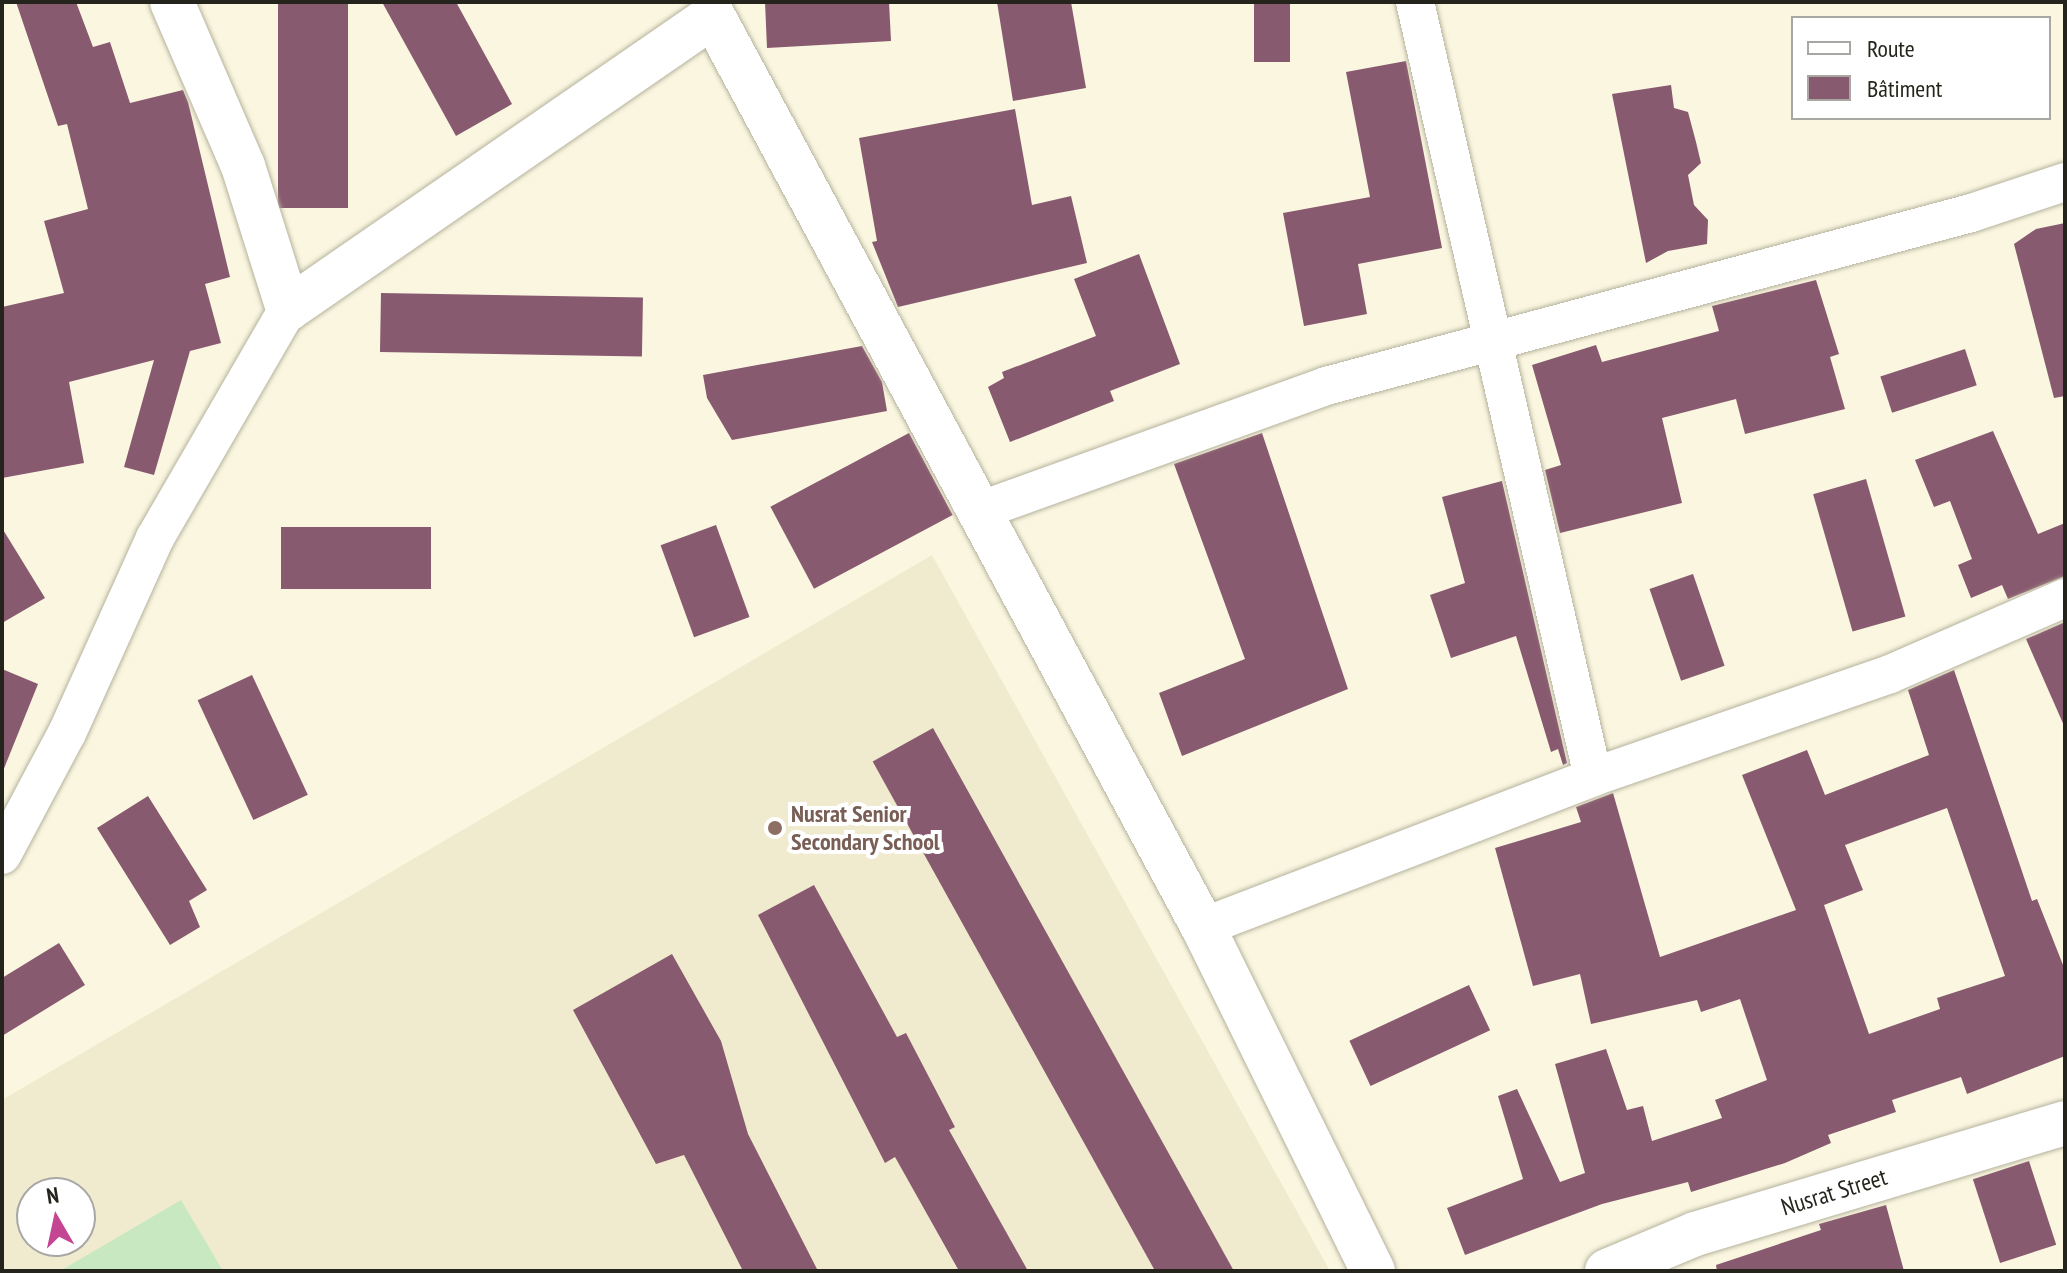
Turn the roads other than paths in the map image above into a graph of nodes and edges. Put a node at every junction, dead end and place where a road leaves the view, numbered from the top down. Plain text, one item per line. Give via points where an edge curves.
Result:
1 (172, 2) edge
2 (1415, 2) edge
3 (712, 7) edge
4 (2065, 182) edge
5 (288, 309) junction
6 (1493, 340) junction
7 (979, 511) junction
8 (2065, 598) edge
9 (1593, 777) junction
10 (2, 855) edge
11 (1203, 927) junction
12 (2065, 1123) edge
13 (1373, 1271) edge
14 (1607, 1271) edge

1 - 5 street via 243,166
2 - 6 street
3 - 5 street
3 - 7 street
4 - 6 street via 1971,213
5 - 10 street via 155,538 67,733
6 - 7 street via 1326,386
6 - 9 street
7 - 11 street
8 - 9 street via 1890,674
9 - 11 street
11 - 13 street
12 - 14 street, Nusrat Street via 1695,1234

